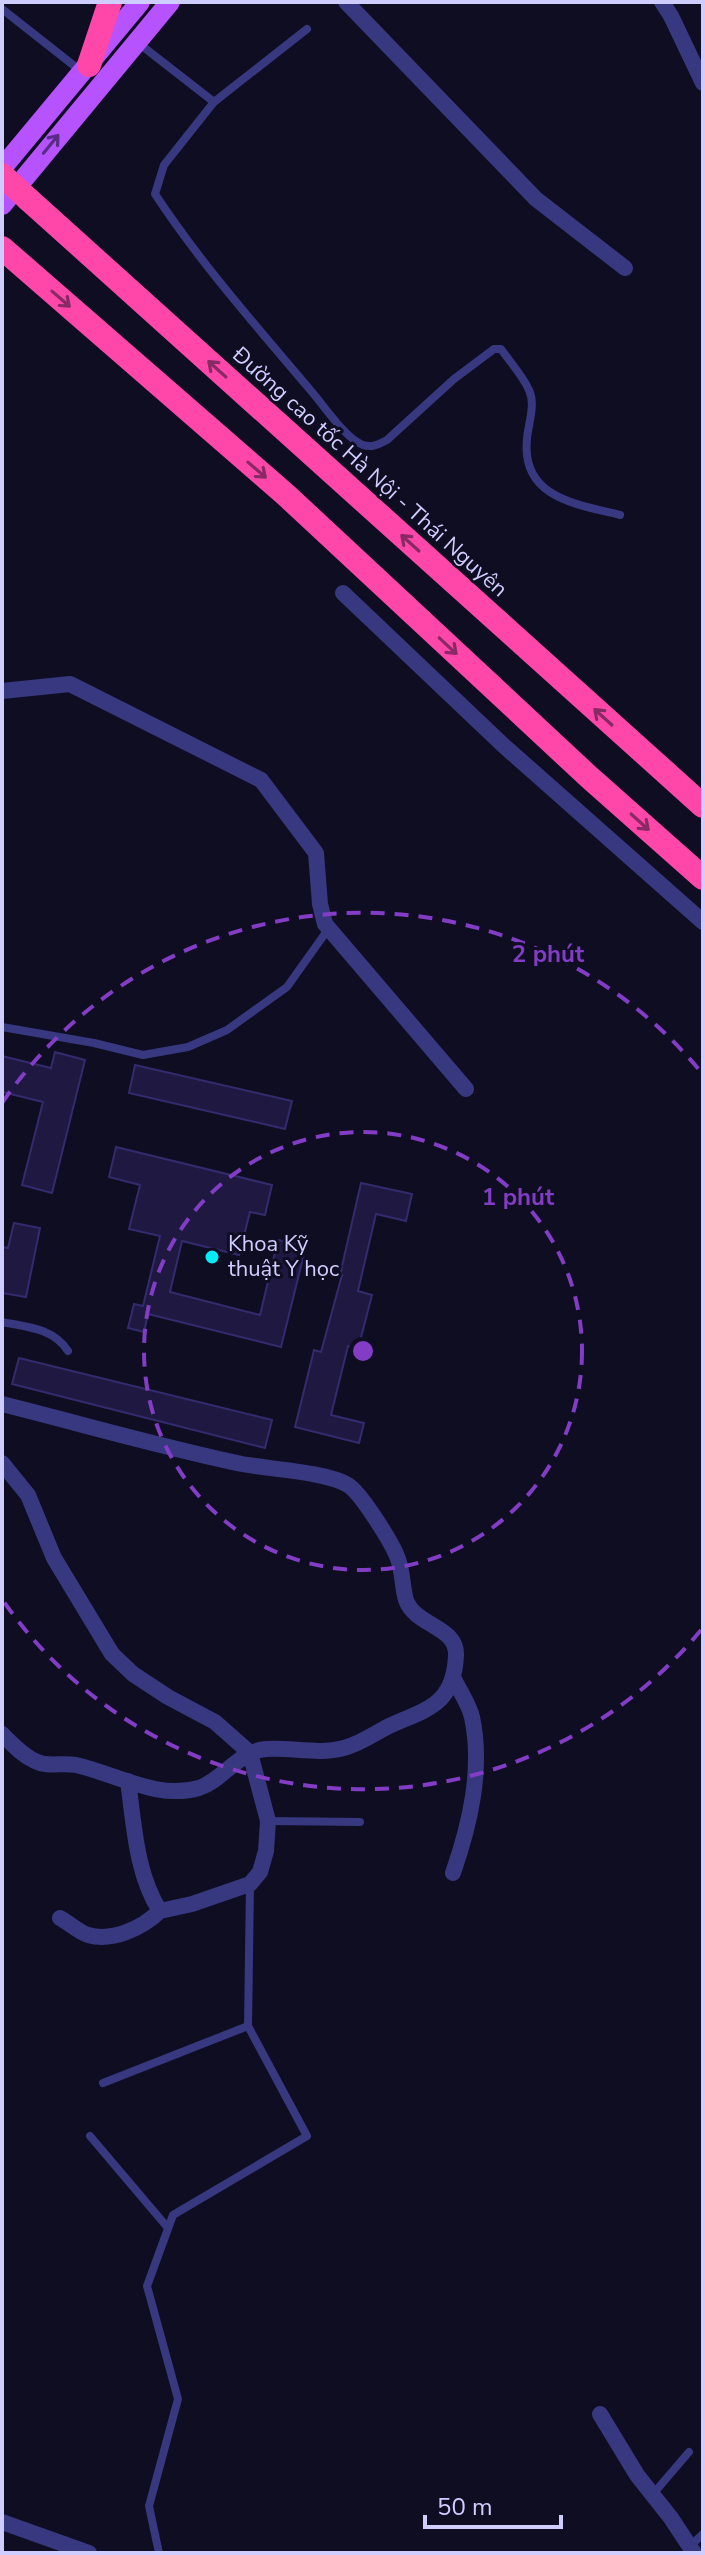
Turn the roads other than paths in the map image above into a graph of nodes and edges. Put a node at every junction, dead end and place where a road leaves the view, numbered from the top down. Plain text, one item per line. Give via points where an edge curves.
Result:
1 (110, 2) edge
2 (140, 2) edge
3 (170, 2) edge
4 (346, 2) edge
5 (662, 2) edge
6 (2, 9) edge
7 (307, 29) dead end
8 (136, 41) junction
9 (86, 69) junction
10 (703, 83) edge
11 (214, 102) junction
12 (2, 168) edge
13 (2, 175) edge
14 (2, 205) edge
15 (2, 248) edge
16 (625, 268) dead end
17 (620, 515) dead end
18 (343, 593) dead end
19 (2, 691) edge
20 (703, 806) edge
21 (703, 878) edge
22 (703, 922) edge
23 (329, 928) junction
24 (2, 1027) edge
25 (466, 1089) dead end
26 (2, 1322) edge
27 (68, 1351) dead end
28 (2, 1404) edge
29 (2, 1463) edge
30 (453, 1677) junction
31 (2, 1734) edge
32 (250, 1753) junction
33 (128, 1781) junction
34 (268, 1821) junction
35 (360, 1822) dead end
36 (453, 1873) dead end
37 (250, 1884) junction
38 (160, 1911) junction
39 (60, 1918) dead end
40 (248, 2026) junction
41 (103, 2083) dead end
42 (90, 2136) dead end
43 (168, 2228) junction
44 (600, 2414) dead end
45 (689, 2452) dead end
46 (653, 2494) junction
47 (2, 2522) edge
48 (703, 2534) edge
49 (692, 2550) edge
50 (89, 2553) edge
51 (159, 2553) edge

1 - 9 highway
2 - 9 main road
3 - 8 main road
4 - 16 street via 536,199
5 - 10 street
6 - 9 lane
7 - 11 lane
8 - 11 lane
14 -> 8 main road
9 - 12 main road
11 - 17 lane via 164,165 155,194 344,429 362,445 387,440 454,379 501,349 530,392 526,461 532,477 550,493
20 -> 13 highway, Đường cao tốc Hà Nội - Thái Nguyên, bridge
15 -> 21 highway via 286,495
18 - 22 street via 503,745
19 - 23 street via 70,684 261,780 316,853 320,904
23 - 24 lane via 287,987 227,1030 188,1047 143,1055
23 - 25 street
26 - 27 lane via 49,1333
28 - 30 street via 212,1458 351,1486 392,1543 408,1606 455,1643
29 - 32 street via 28,1495 54,1558 112,1654 133,1674 215,1722
30 - 32 street via 438,1704 344,1748
30 - 36 street via 472,1715 476,1749 474,1793
31 - 33 street via 35,1762 78,1765
32 - 33 street via 196,1788 171,1791
32 - 34 street
33 - 38 street via 137,1845
34 - 35 lane
34 - 37 street via 260,1872
37 - 38 street
37 - 40 lane
38 - 39 street via 132,1930 106,1935 85,1934
40 - 41 lane
40 - 43 lane via 307,2136 173,2215
42 - 43 lane
43 - 51 lane via 147,2286 178,2399 149,2506
44 - 46 street
45 - 46 lane
46 - 49 street
47 - 50 street
48 - 49 lane

